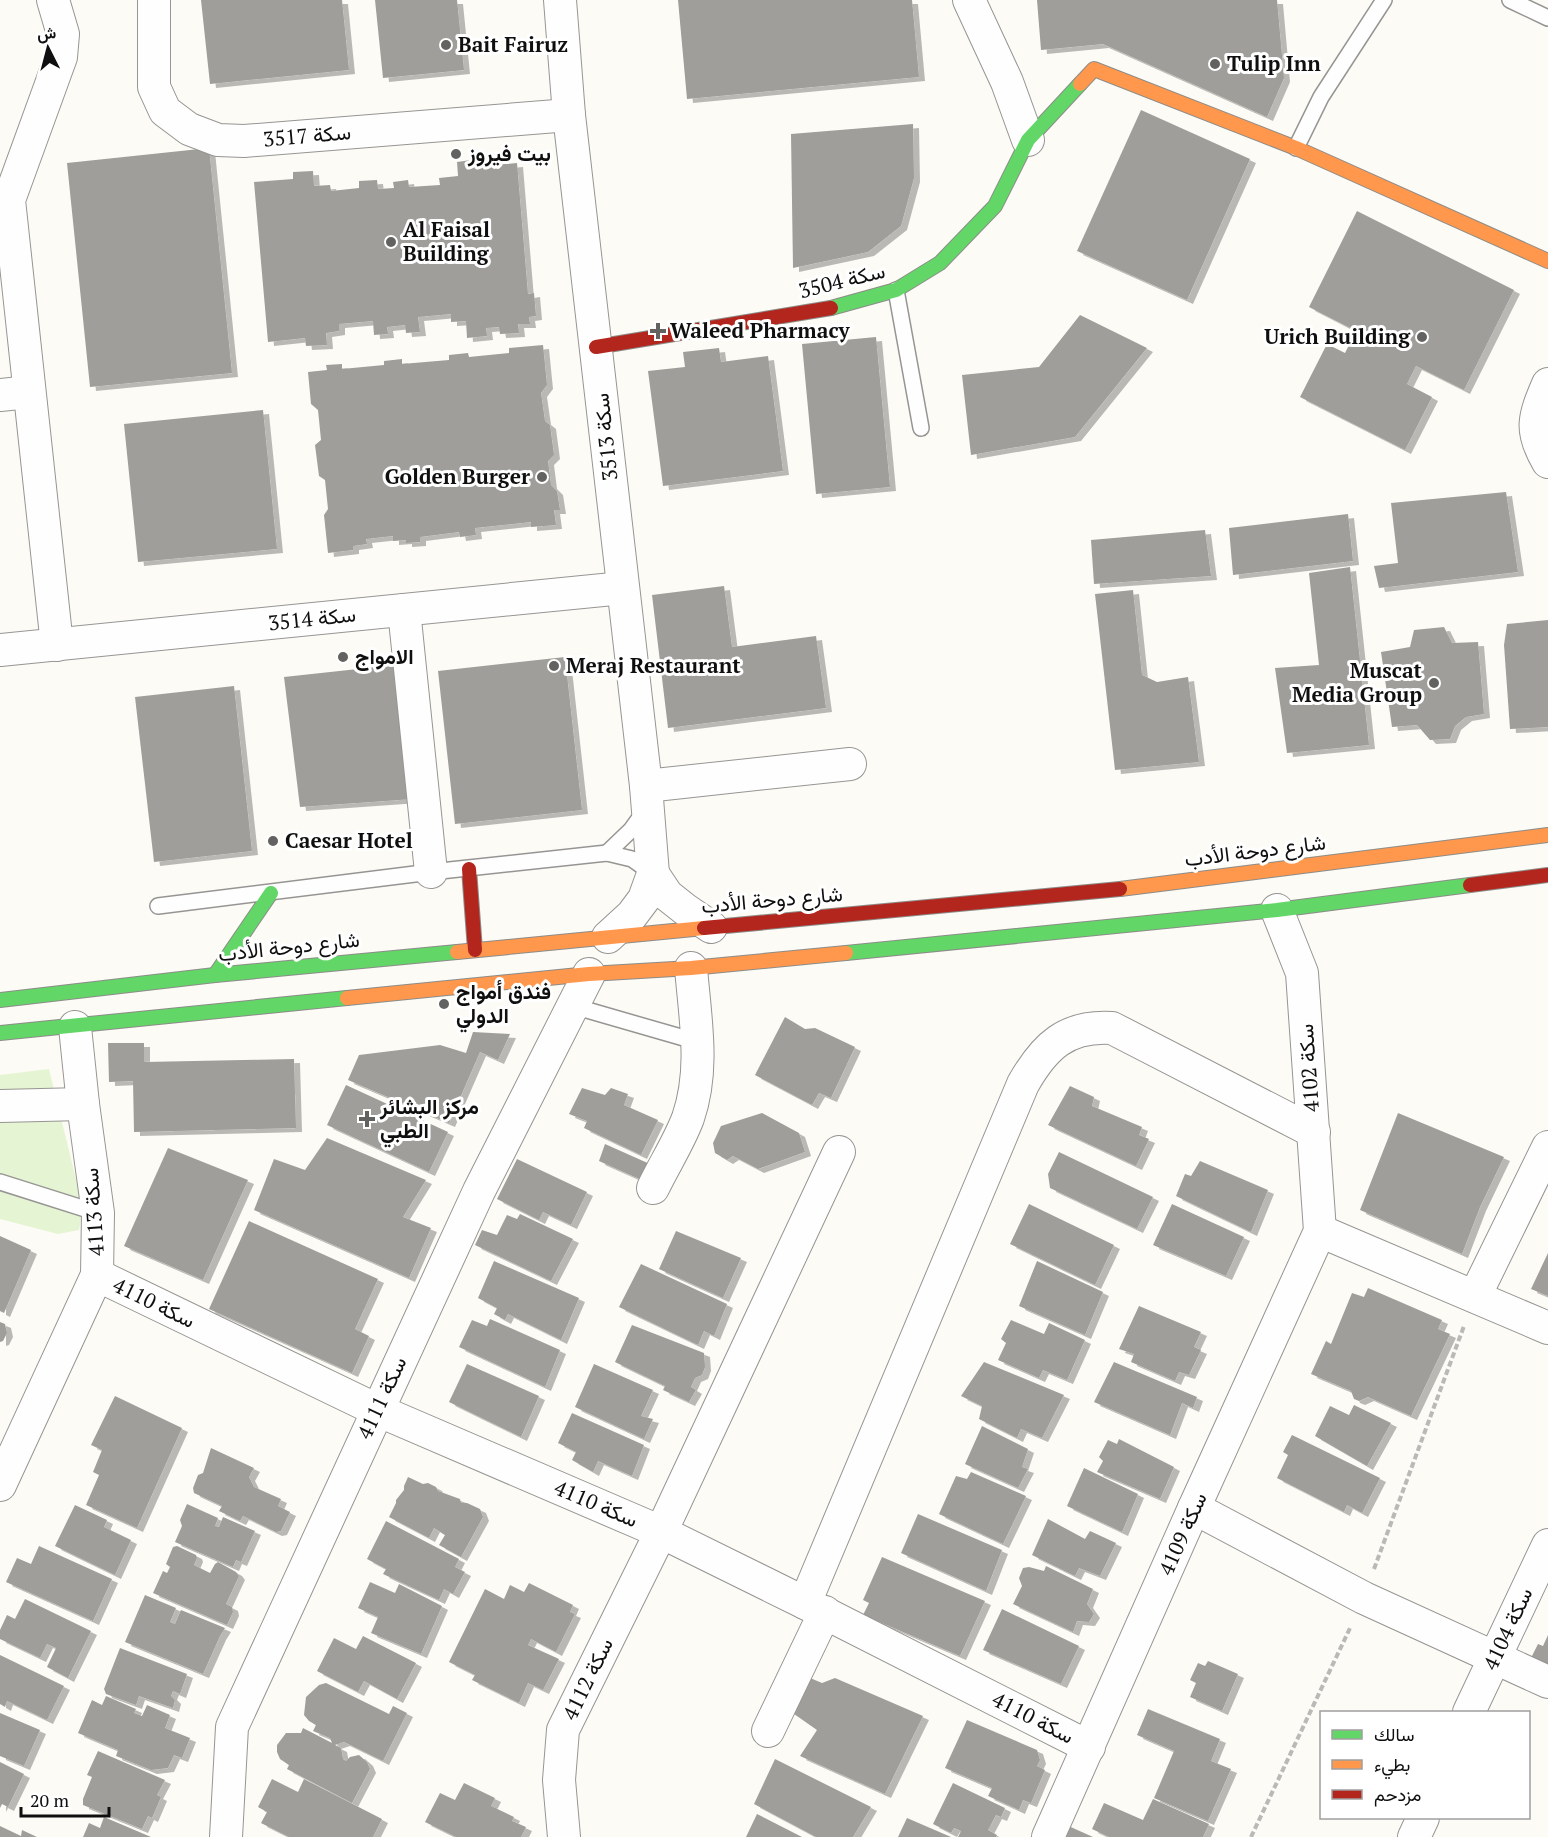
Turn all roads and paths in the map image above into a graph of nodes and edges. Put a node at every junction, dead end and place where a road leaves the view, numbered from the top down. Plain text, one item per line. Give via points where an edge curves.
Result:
1 (53, 0) edge
2 (154, 0) edge
3 (560, 0) edge
4 (969, 0) edge
5 (1384, 0) edge
6 (1510, 0) edge
7 (1548, 18) edge
8 (569, 115) junction
9 (1028, 140) junction
10 (1296, 148) junction
11 (4, 201) edge
12 (1548, 261) edge
13 (896, 290) junction
14 (596, 347) junction
15 (1548, 384) edge
16 (15, 394) edge
17 (921, 428) dead end
18 (1548, 462) edge
19 (623, 588) junction
20 (404, 610) junction
21 (57, 645) junction
22 (0, 650) edge
23 (850, 764) dead end
24 (647, 796) junction
25 (1548, 835) edge
26 (607, 853) junction
27 (469, 869) junction
28 (431, 872) junction
29 (653, 874) junction
30 (1548, 875) edge
31 (271, 892) junction
32 (158, 906) dead end
33 (1277, 910) junction
34 (711, 927) junction
35 (608, 937) junction
36 (475, 950) junction
37 (690, 968) junction
38 (589, 974) junction
39 (215, 975) junction
40 (0, 1000) edge
41 (573, 1006) junction
42 (75, 1027) junction
43 (0, 1034) edge
44 (698, 1042) junction
45 (83, 1104) junction
46 (0, 1106) edge
47 (1314, 1132) junction
48 (1548, 1147) edge
49 (840, 1152) dead end
50 (0, 1182) edge
51 (653, 1188) dead end
52 (98, 1213) junction
53 (1320, 1232) junction
54 (97, 1275) junction
55 (1475, 1296) junction
56 (1548, 1328) edge
57 (376, 1410) junction
58 (0, 1485) edge
59 (1194, 1508) junction
60 (660, 1532) junction
61 (1548, 1545) edge
62 (815, 1608) junction
63 (1494, 1657) junction
64 (1548, 1682) edge
65 (1470, 1711) edge
66 (768, 1731) dead end
67 (1089, 1747) junction
68 (1423, 1819) edge
69 (226, 1837) edge
70 (564, 1837) edge
71 (1048, 1837) edge
72 (1414, 1837) edge

1 - 11 street via 63,34 61,57
2 - 8 street, سكة 3517 via 154,87 165,111 189,129 218,140
3 - 8 street, سكة 3513
4 - 9 street via 1007,82
5 - 10 lane via 1321,98
6 - 7 lane
8 - 14 street, سكة 3513
9 - 10 main road, سكة 3504 via 1094,69
9 - 13 main road, سكة 3504 via 995,206 940,263
10 - 12 main road
11 - 16 street
13 - 14 main road, سكة 3504 via 837,307
13 - 17 lane
14 - 19 street, سكة 3513
15 - 18 street via 1534,427
16 - 21 street
19 - 20 street, سكة 3514
19 - 24 street, سكة 3513
20 - 21 street, سكة 3514
20 - 28 street
21 - 22 street, سكة 3514
23 - 24 street
24 - 26 lane via 631,830
24 - 29 street, سكة 3513
25 - 34 main road, شارع دوحة الأدب via 1157,885
26 - 27 lane
26 - 29 lane via 632,859
27 - 28 lane
27 - 36 main road
28 - 31 lane
29 - 34 street via 667,895
29 - 35 street, سكة 3513 via 632,915
30 - 33 main road
31 - 32 lane
31 - 39 main road
33 - 37 main road
33 - 47 street, سكة 4102 via 1302,973
34 - 35 main road, شارع دوحة الأدب
35 - 36 main road, شارع دوحة الأدب
36 - 39 main road, شارع دوحة الأدب
37 - 38 main road
37 - 44 street
38 - 41 street, سكة 4111
38 - 42 main road
39 - 40 main road, شارع دوحة الأدب
41 - 44 lane
41 - 57 street, سكة 4111 via 479,1191
42 - 43 main road
42 - 45 street, سكة 4113
44 - 51 street via 698,1068 687,1119
45 - 46 street
45 - 52 street, سكة 4113
47 - 53 street, سكة 4102
47 - 62 street via 1112,1028 1077,1031 1048,1047 1023,1084
48 - 55 street
49 - 60 street, سكة 4112
50 - 52 lane
52 - 54 street, سكة 4113
53 - 55 street
53 - 59 street, سكة 4109
54 - 57 street, سكة 4110
54 - 58 street, سكة 4113
55 - 56 street
57 - 60 street, سكة 4110
57 - 69 street, سكة 4111 via 232,1727
59 - 63 street via 1364,1598
59 - 67 street, سكة 4109
60 - 62 street, سكة 4110
60 - 70 street, سكة 4112 via 563,1730 559,1780
61 - 63 street, سكة 4104
62 - 66 street
62 - 67 street, سكة 4110
63 - 64 street
63 - 65 street, سكة 4104
67 - 71 street, سكة 4109
68 - 72 street

